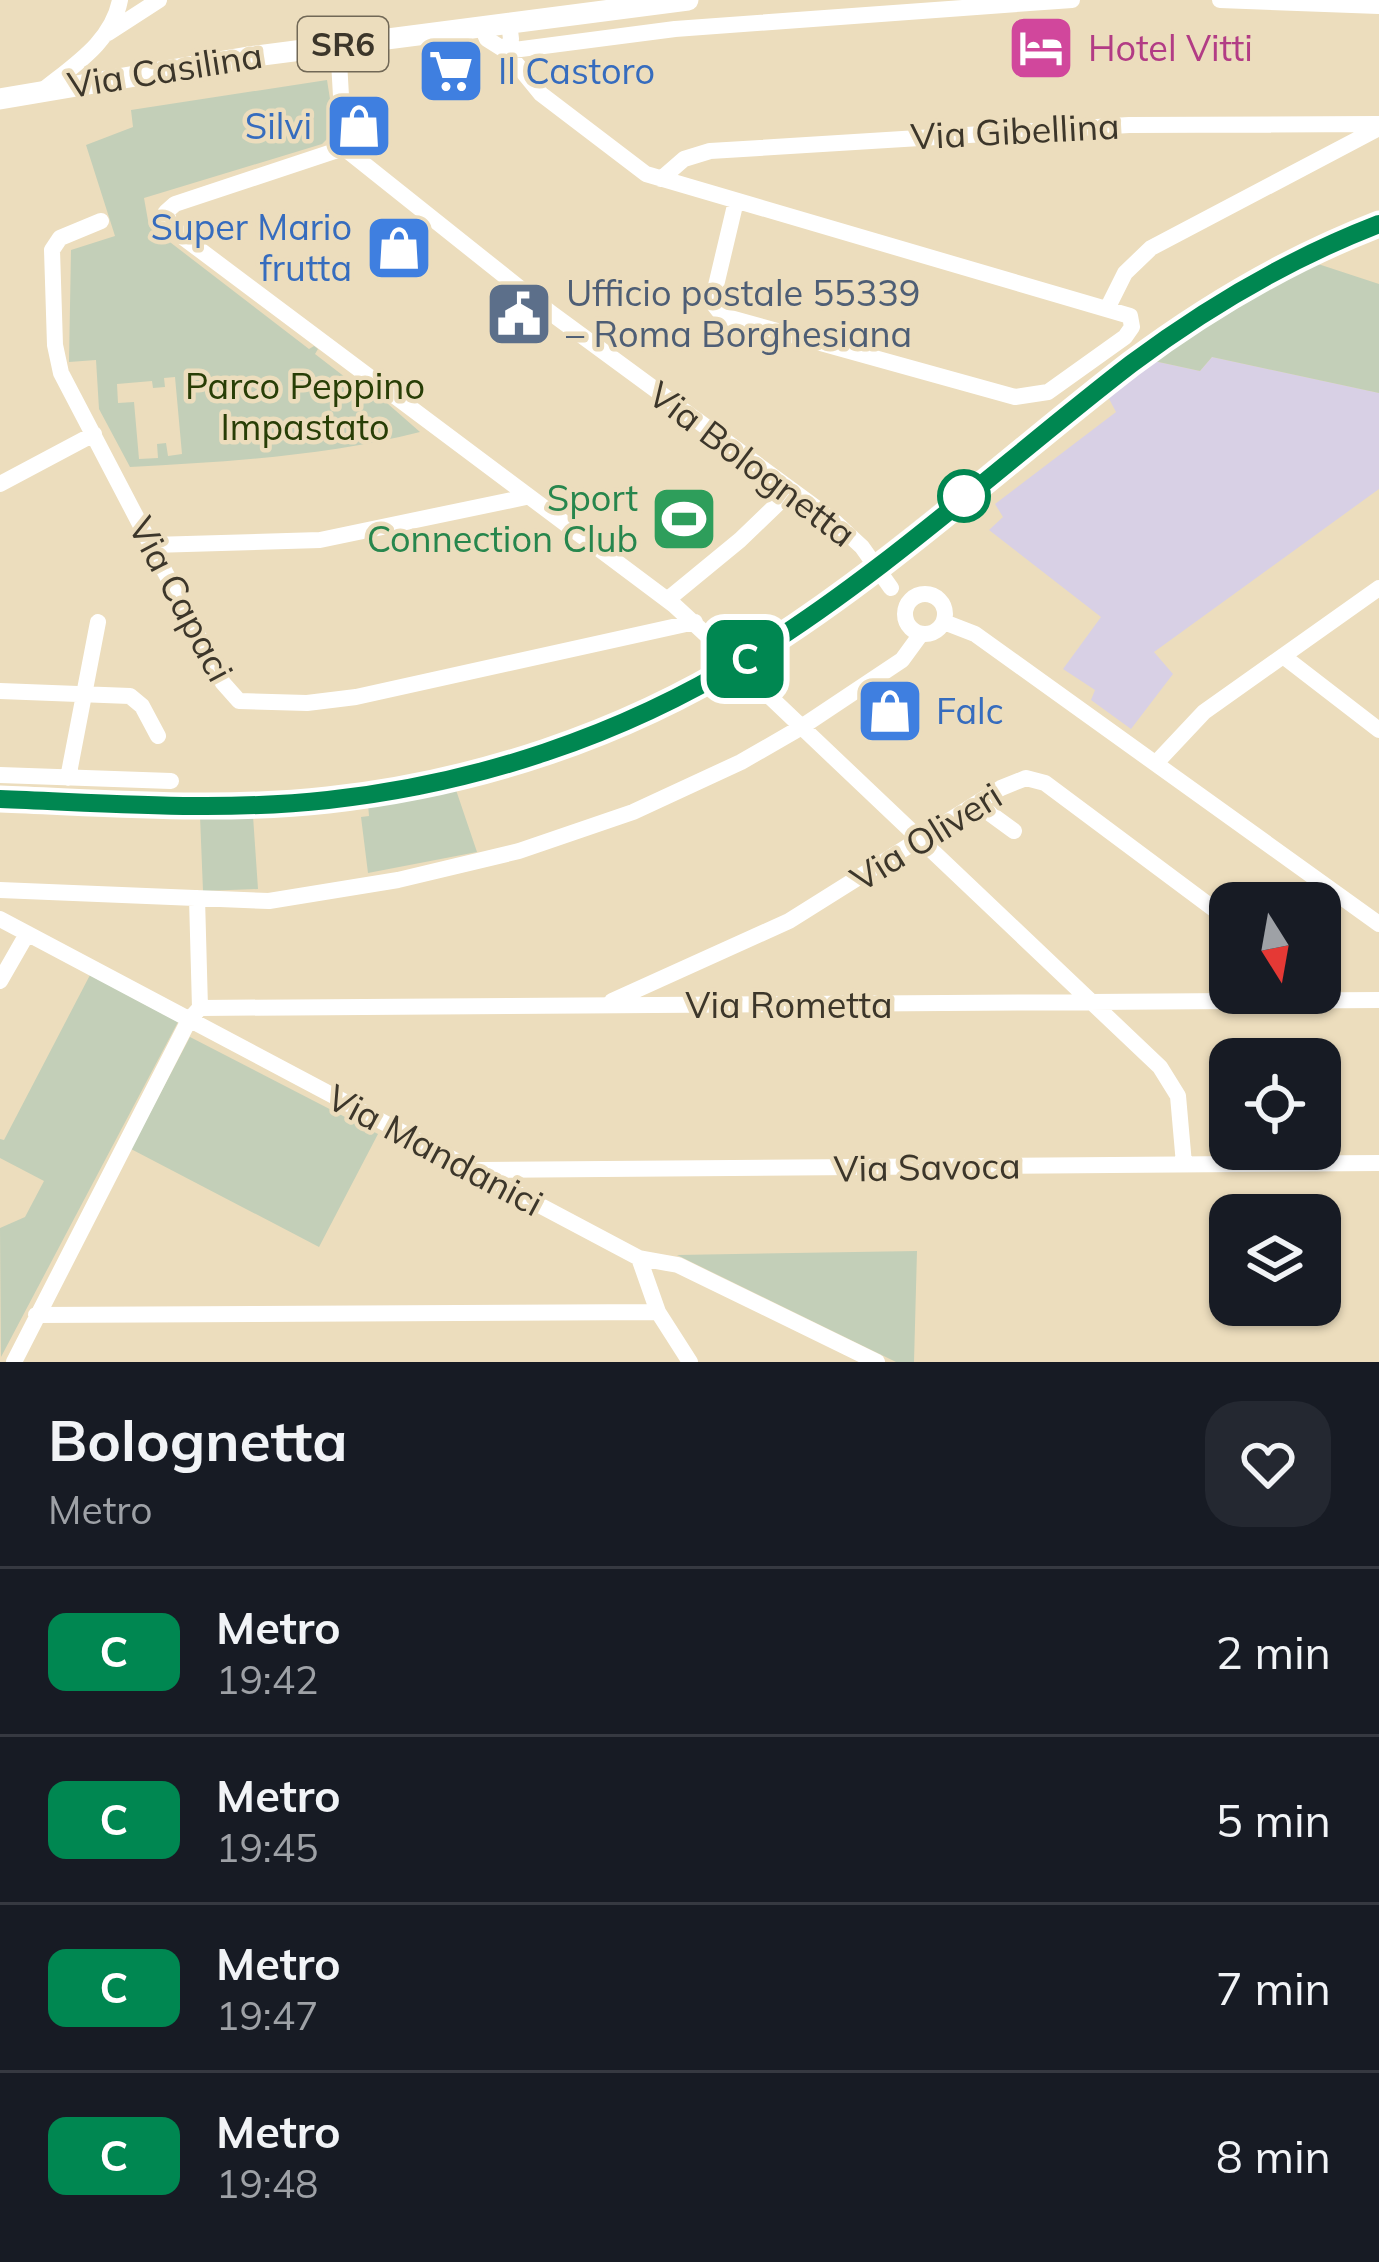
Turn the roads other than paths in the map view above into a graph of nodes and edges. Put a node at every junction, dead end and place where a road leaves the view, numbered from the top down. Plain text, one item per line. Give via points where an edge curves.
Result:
1 (121, 0) edge
2 (159, 0) edge
3 (688, 0) edge
4 (1072, 0) edge
5 (1220, 0) edge
6 (1379, 6) edge
7 (509, 22) junction
8 (482, 26) junction
9 (107, 33) junction
10 (338, 44) junction
11 (506, 51) junction
12 (42, 91) junction
13 (0, 100) edge
14 (1379, 126) edge
15 (344, 148) junction
16 (661, 179) junction
17 (736, 202) junction
18 (101, 221) dead end
19 (1108, 307) junction
20 (94, 434) junction
21 (0, 484) edge
22 (792, 490) junction
23 (526, 497) junction
24 (152, 545) junction
25 (891, 588) junction
26 (1379, 588) edge
27 (916, 596) junction
28 (667, 600) junction
29 (906, 621) junction
30 (98, 622) dead end
31 (695, 622) junction
32 (944, 622) junction
33 (921, 634) junction
34 (725, 652) dead end
35 (1283, 656) junction
36 (749, 677) dead end
37 (0, 691) edge
38 (86, 693) junction
39 (800, 728) junction
40 (1379, 730) edge
41 (158, 736) dead end
42 (1157, 762) junction
43 (0, 775) edge
44 (68, 778) junction
45 (171, 781) dead end
46 (977, 804) junction
47 (1014, 831) dead end
48 (920, 841) junction
49 (0, 890) edge
50 (197, 898) junction
51 (1209, 905) edge
52 (0, 920) edge
53 (1379, 924) edge
54 (27, 934) junction
55 (0, 981) edge
56 (1379, 1000) edge
57 (1341, 1001) edge
58 (1209, 1002) edge
59 (1091, 1003) junction
60 (600, 1006) junction
61 (194, 1014) junction
62 (1379, 1163) edge
63 (1184, 1164) junction
64 (474, 1171) junction
65 (639, 1258) junction
66 (658, 1312) junction
67 (36, 1315) junction
68 (14, 1362) edge
69 (690, 1362) edge
70 (877, 1362) edge

1 - 9 street
2 - 9 street
3 - 7 main road, Via Casilina / SR6
4 - 11 street via 648,32
5 - 6 street
7 - 8 main road, Via Casilina / SR6
7 - 11 street
8 - 10 main road, Via Casilina / SR6
8 - 11 street
9 - 12 street
10 - 12 main road, Via Casilina / SR6
10 - 15 street
11 - 16 street via 548,100
12 - 13 main road, Via Casilina / SR6
14 - 16 street, Via Gibellina via 1129,125 706,151
14 - 19 street via 1151,248 1125,273
15 - 22 street, Via Bolognetta via 550,313
15 - 23 street via 175,204 168,220
16 - 17 street
17 - 19 street
17 - 19 street via 714,298 730,319 1023,398 1052,389 1125,337 1130,316
18 - 20 street, Via Capaci via 60,238 52,257 57,362
20 - 21 street
20 - 24 street, Via Capaci
22 - 25 street, Via Bolognetta via 851,536
22 - 28 street
23 - 24 street via 333,539
23 - 28 street
24 - 31 street, Via Capaci via 223,683 251,704 356,697
25 - 27 street
25 - 29 street, Via Bolognetta
26 - 35 street
27 - 29 street
27 - 32 street via 936,597
28 - 31 street
29 - 33 street
30 - 38 street
31 - 34 street
32 - 33 street
32 - 42 street via 974,634
33 - 39 street via 902,660
35 - 40 street
35 - 42 street via 1204,712
36 - 39 street
37 - 38 street
38 - 41 street via 135,698
38 - 44 street
39 - 48 street
39 - 50 street via 655,803 505,855 277,901
42 - 53 street
43 - 44 street
44 - 45 street
46 - 47 street
46 - 48 street, Via Oliveri
46 - 51 street, Via Oliveri via 1011,782 1041,781
48 - 59 street
48 - 60 street, Via Oliveri via 789,921
49 - 50 street
50 - 61 street
52 - 54 street, Via Mandanici
54 - 55 street
54 - 61 street, Via Mandanici
56 - 57 street, Via Rometta
58 - 59 street, Via Rometta
59 - 60 street, Via Rometta
59 - 63 street via 1172,1084
60 - 61 street, Via Rometta
61 - 64 street, Via Mandanici
61 - 67 street
62 - 63 street, Via Savoca
63 - 64 street, Via Savoca
64 - 65 street, Via Mandanici
65 - 66 street
65 - 70 street, Via Mandanici via 678,1265
66 - 67 street
66 - 69 street
67 - 68 street

